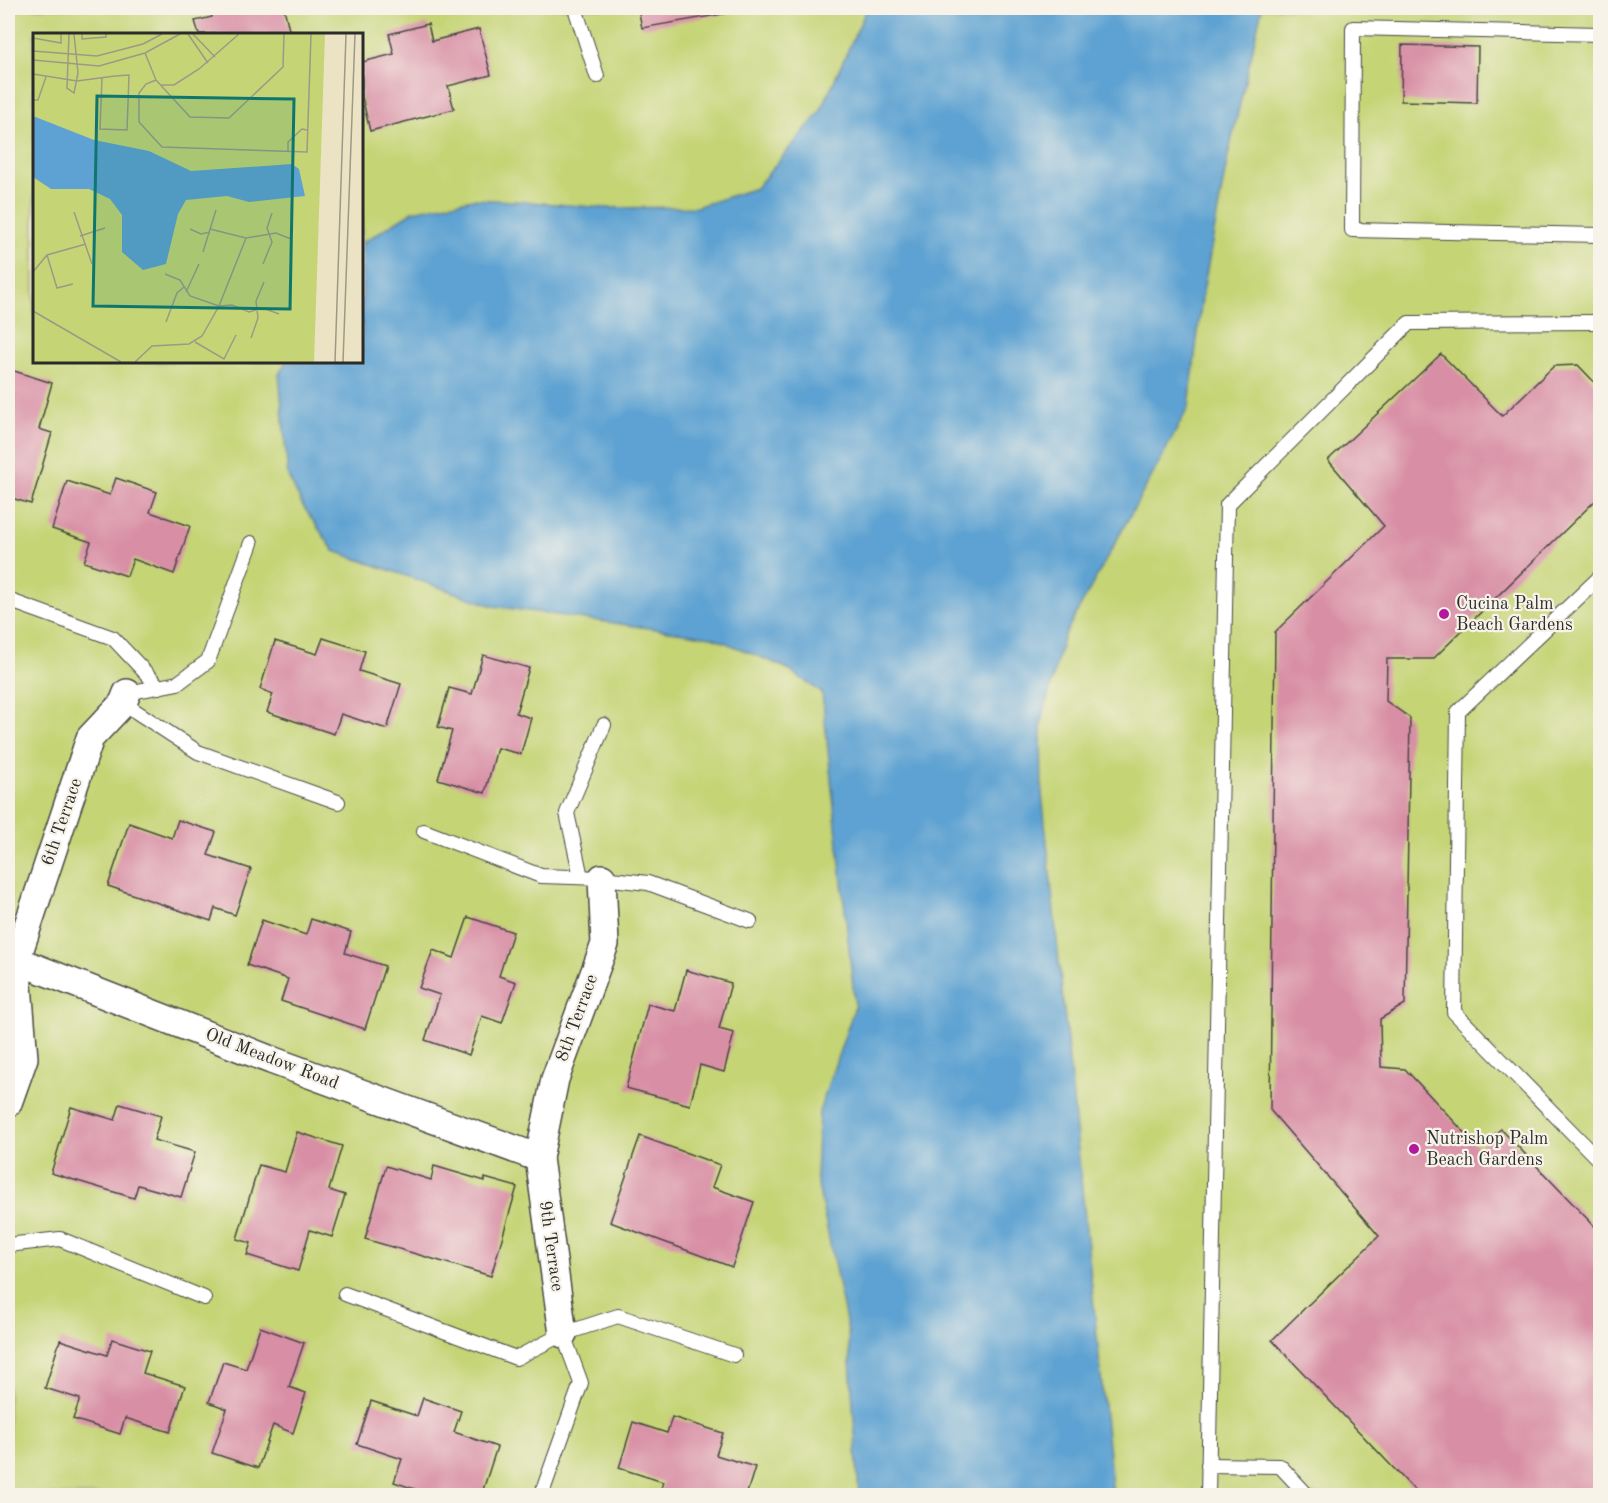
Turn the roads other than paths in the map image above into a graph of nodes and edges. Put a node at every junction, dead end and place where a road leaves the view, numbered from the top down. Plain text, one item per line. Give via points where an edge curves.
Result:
1 (575, 8) edge
2 (1600, 34) edge
3 (597, 76) dead end
4 (1600, 235) edge
5 (1600, 322) edge
6 (251, 543) dead end
7 (1600, 577) edge
8 (8, 600) edge
9 (159, 687) junction
10 (125, 698) junction
11 (604, 726) dead end
12 (339, 802) dead end
13 (424, 831) dead end
14 (592, 878) junction
15 (750, 921) dead end
16 (12, 959) edge
17 (8, 1102) edge
18 (538, 1158) junction
19 (1600, 1161) edge
20 (8, 1245) edge
21 (345, 1294) dead end
22 (204, 1298) dead end
23 (563, 1334) junction
24 (734, 1355) dead end
25 (1208, 1465) junction
26 (541, 1496) edge
27 (1208, 1496) edge
28 (1308, 1496) edge

1 - 3 lane
2 - 4 lane via 1353,28 1352,230
5 - 25 lane via 1409,323 1227,505
6 - 9 lane via 208,661 178,683
7 - 19 lane via 1458,712 1454,1012
8 - 9 lane via 113,638
9 - 10 lane
10 - 12 lane via 198,752
10 - 16 street, 6th Terrace via 90,738
11 - 14 lane via 567,813
13 - 14 lane via 541,876
14 - 15 lane via 648,883
14 - 18 street, 8th Terrace via 605,944 555,1079
16 - 17 street via 24,1058
16 - 18 street, Old Meadow Road
18 - 23 street, 9th Terrace
20 - 22 lane via 60,1239
21 - 23 lane via 516,1358
23 - 24 lane via 618,1316
23 - 26 lane via 581,1383
25 - 27 lane
25 - 28 lane via 1280,1466

